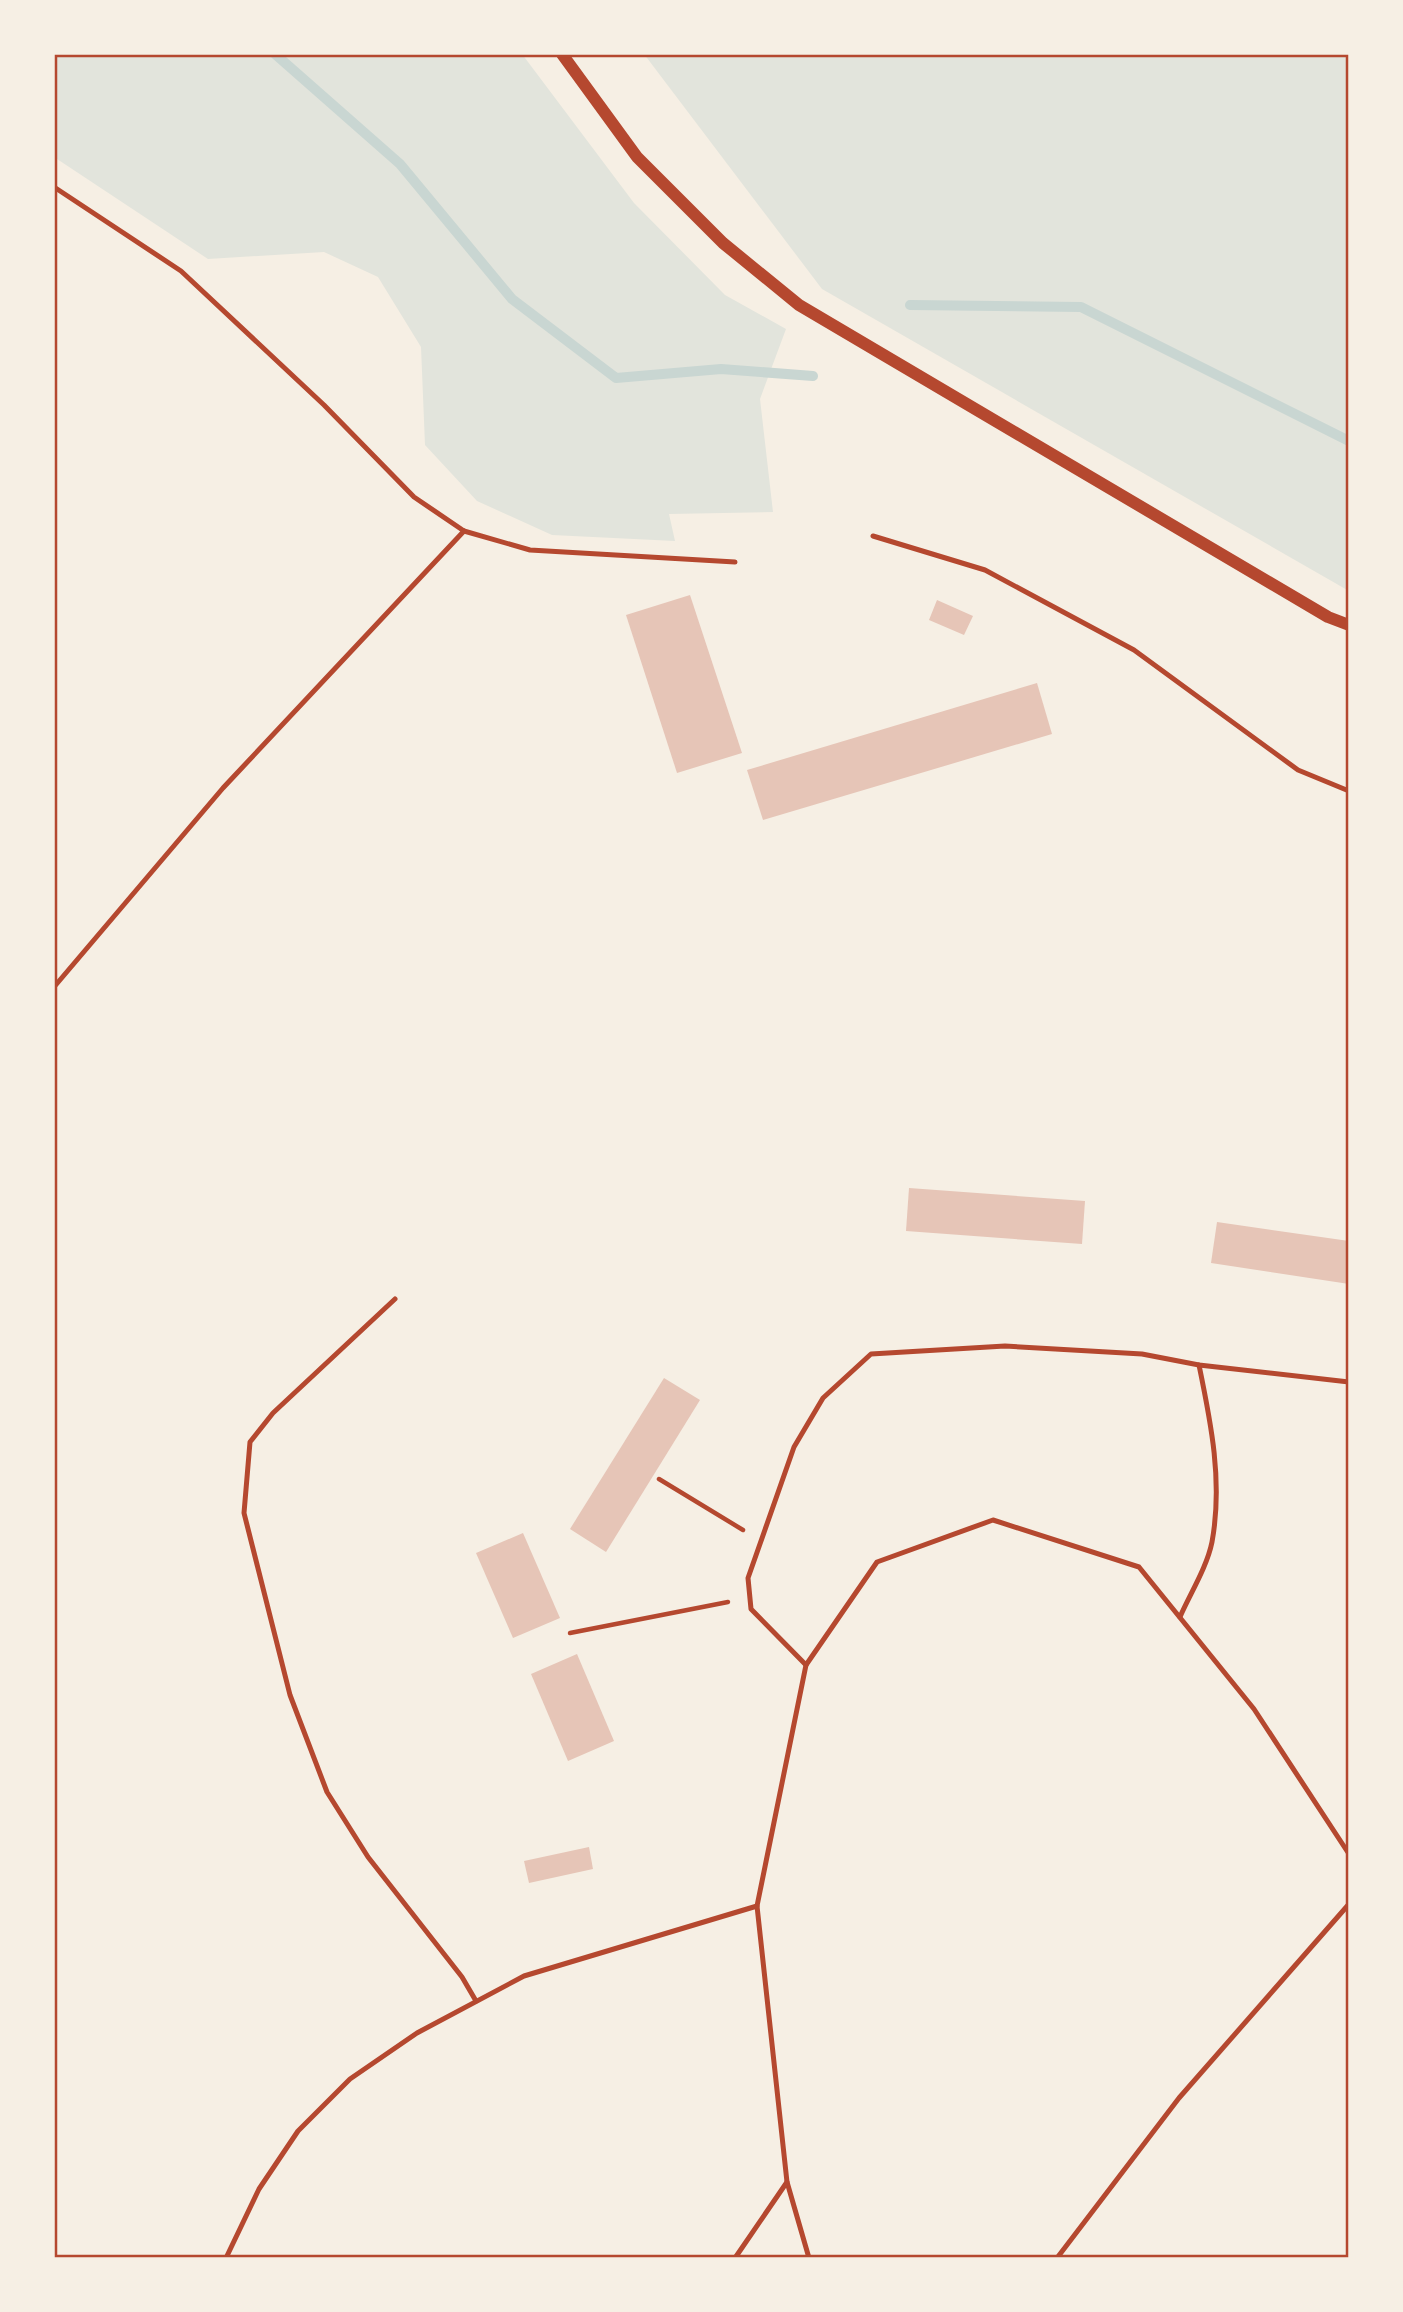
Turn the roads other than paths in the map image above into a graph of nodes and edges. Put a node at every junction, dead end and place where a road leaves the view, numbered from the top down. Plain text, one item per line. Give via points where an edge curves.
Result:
1 (562, 54) edge
2 (54, 187) edge
3 (464, 531) junction
4 (873, 536) dead end
5 (735, 562) dead end
6 (1349, 625) edge
7 (1349, 791) edge
8 (54, 987) edge
9 (396, 1299) dead end
10 (1199, 1365) junction
11 (1349, 1382) edge
12 (1180, 1617) junction
13 (806, 1665) junction
14 (1349, 1854) edge
15 (1349, 1904) edge
16 (757, 1906) junction
17 (476, 2001) junction
18 (787, 2182) junction
19 (226, 2258) edge
20 (735, 2258) edge
21 (809, 2258) edge
22 (1057, 2258) edge

1 - 6 street via 637,157 723,243 799,304 1328,617
2 - 3 lane via 181,271 414,497
3 - 5 lane via 530,550
3 - 8 lane via 223,788
4 - 7 lane via 985,570 1134,650 1298,770
9 - 17 lane via 273,1413 250,1442 244,1513 290,1695 327,1792 368,1857
10 - 11 lane
10 - 12 lane via 1213,1432 1216,1489 1212,1544
10 - 13 lane via 1142,1354 1005,1346 871,1354 823,1398 793,1447 748,1578 751,1609
12 - 13 lane via 1139,1567 993,1520 877,1562
12 - 14 lane via 1254,1709
13 - 16 lane
15 - 22 lane via 1179,2098
16 - 17 lane via 524,1976
16 - 18 lane
17 - 19 lane via 417,2032 350,2079 298,2131 259,2189
18 - 20 lane
18 - 21 lane

